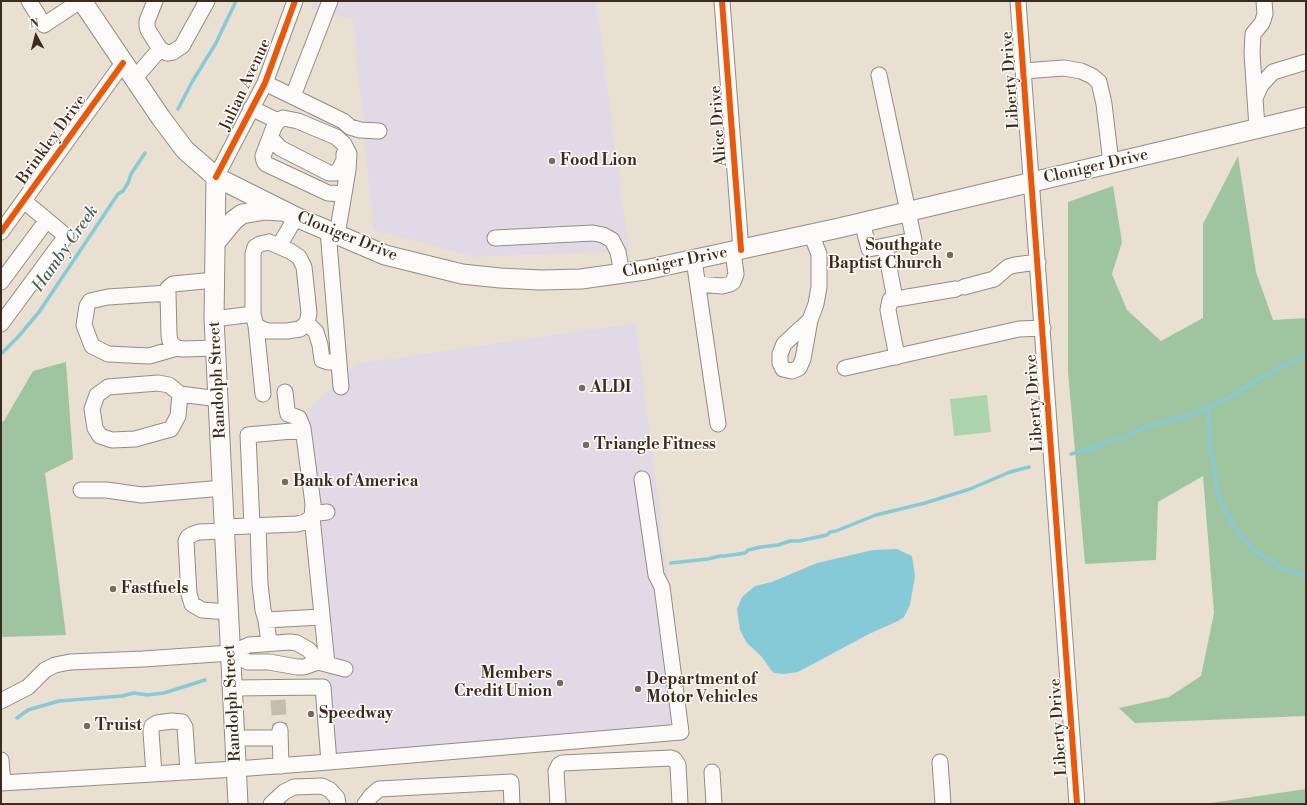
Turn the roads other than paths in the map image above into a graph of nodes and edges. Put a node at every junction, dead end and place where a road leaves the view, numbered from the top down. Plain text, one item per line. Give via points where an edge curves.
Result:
1 (29, 1) edge
2 (81, 1) edge
3 (155, 1) edge
4 (207, 1) edge
5 (295, 1) edge
6 (330, 1) edge
7 (722, 1) edge
8 (1018, 1) edge
9 (1264, 1) edge
10 (160, 49) junction
11 (1306, 62) edge
12 (123, 63) junction
13 (1024, 72) junction
14 (879, 75) dead end
15 (134, 79) junction
16 (265, 83) junction
17 (293, 96) junction
18 (1254, 98) junction
19 (251, 108) junction
20 (1306, 117) edge
21 (278, 121) junction
22 (298, 121) junction
23 (1257, 128) junction
24 (380, 131) dead end
25 (270, 138) junction
26 (1111, 163) junction
27 (216, 177) junction
28 (1032, 182) junction
29 (344, 194) junction
30 (24, 201) junction
31 (908, 212) junction
32 (290, 214) junction
33 (47, 220) junction
34 (862, 222) junction
35 (1, 232) edge
36 (333, 233) junction
37 (811, 234) junction
38 (495, 238) dead end
39 (215, 243) junction
40 (280, 246) junction
41 (885, 246) junction
42 (737, 251) junction
43 (694, 260) junction
44 (1038, 262) junction
45 (622, 274) junction
46 (215, 280) junction
47 (1, 282) edge
48 (698, 284) junction
49 (168, 293) junction
50 (896, 299) junction
51 (214, 319) junction
52 (254, 320) junction
53 (810, 320) dead end
54 (307, 323) junction
55 (1, 324) edge
56 (1042, 328) junction
57 (177, 348) junction
58 (216, 348) junction
59 (897, 357) junction
60 (339, 362) junction
61 (845, 368) dead end
62 (341, 387) dead end
63 (285, 392) dead end
64 (180, 394) junction
65 (263, 394) dead end
66 (219, 399) junction
67 (718, 424) dead end
68 (303, 430) junction
69 (642, 480) dead end
70 (223, 488) junction
71 (81, 490) dead end
72 (327, 512) dead end
73 (312, 516) junction
74 (255, 526) junction
75 (225, 529) junction
76 (229, 612) junction
77 (322, 617) junction
78 (266, 620) junction
79 (269, 642) junction
80 (231, 652) junction
81 (323, 663) junction
82 (345, 669) dead end
83 (233, 688) junction
84 (1, 701) edge
85 (235, 738) junction
86 (1, 760) edge
87 (329, 762) junction
88 (940, 762) dead end
89 (281, 766) junction
90 (236, 770) junction
91 (188, 772) junction
92 (712, 772) dead end
93 (154, 774) junction
94 (2, 783) edge
95 (374, 799) edge
96 (238, 804) edge
97 (271, 804) edge
98 (338, 804) edge
99 (512, 804) edge
100 (558, 804) edge
101 (680, 804) edge
102 (714, 804) edge
103 (943, 804) edge
104 (1077, 804) edge

1 - 2 street via 44,25
2 - 12 main road
3 - 10 street via 147,26
4 - 10 street via 182,46 168,53
5 - 16 street, Julian Avenue
6 - 17 street
7 - 42 street, Alice Drive
8 - 13 street, Liberty Drive
9 - 18 street via 1265,14 1262,23 1253,34
10 - 15 street
11 - 18 street via 1273,72 1261,85
12 - 15 main road
12 - 30 street, Brinkley Drive
13 - 26 street via 1064,68 1081,71 1099,82
13 - 28 street, Liberty Drive
14 - 31 street
15 - 27 main road via 185,150
16 - 17 street
16 - 19 street, Julian Avenue
17 - 24 street via 350,127
18 - 23 street
19 - 21 street
19 - 27 street, Julian Avenue
20 - 23 main road, Cloniger Drive
21 - 22 street via 283,118
21 - 25 street
22 - 25 street via 301,127 328,138 340,147 344,160 336,173 329,173 280,148
22 - 29 street via 336,137 344,144 348,154 348,170
23 - 26 main road, Cloniger Drive
25 - 29 street via 263,156 266,164 328,193
26 - 28 main road, Cloniger Drive
27 - 32 main road, Cloniger Drive
27 - 39 main road, Randolph Street
28 - 31 main road, Cloniger Drive
28 - 44 street, Liberty Drive
29 - 36 street
30 - 33 street
30 - 35 street, Brinkley Drive
31 - 34 main road, Cloniger Drive
31 - 41 street via 914,240
32 - 36 main road, Cloniger Drive
32 - 39 main road via 265,210 242,214
32 - 40 street
33 - 47 street
33 - 55 street via 66,236
34 - 37 main road, Cloniger Drive
34 - 41 street via 869,249
36 - 45 main road, Cloniger Drive via 385,255 462,274 541,280
36 - 60 street
37 - 42 main road, Cloniger Drive
37 - 53 street via 819,254 820,271 816,304
38 - 45 street via 586,233 603,235 612,240 618,252
39 - 46 main road, Randolph Street
40 - 52 street via 269,242 255,247
40 - 54 street via 299,257 304,267 309,313
41 - 50 street
42 - 43 main road, Cloniger Drive
42 - 48 street, Alice Drive via 733,282 722,286
43 - 45 main road, Cloniger Drive
43 - 48 street
44 - 50 street via 1008,267 994,279 960,288
44 - 56 street, Liberty Drive
46 - 49 street via 173,284 168,288
46 - 51 main road, Randolph Street
48 - 67 street
49 - 57 street via 169,335 170,341
49 - 57 street via 108,297 90,301 84,325 92,346 108,354 149,356
50 - 59 street via 890,300 888,310
51 - 52 street
51 - 58 main road, Randolph Street
52 - 54 street via 267,331 300,329
52 - 65 street
54 - 60 street via 316,332 322,360
56 - 59 street via 1019,329
56 - 104 street, Liberty Drive
57 - 58 street
58 - 66 main road, Randolph Street
59 - 61 street
60 - 62 street
63 - 68 street via 288,414 299,418
64 - 64 street via 169,385 158,383 108,387 97,395 92,409 95,428 100,436 112,440 135,439 171,429 178,416
64 - 66 street
66 - 70 main road, Randolph Street
68 - 73 street via 313,504
68 - 74 street via 248,435
69 - 87 street via 656,575 662,587 681,732
70 - 71 street via 142,494
70 - 75 main road, Randolph Street
72 - 73 street
73 - 74 street via 297,524
73 - 77 street
74 - 75 street
74 - 78 street
75 - 76 main road, Randolph Street
75 - 76 street via 199,532 188,537 186,541 189,594 192,604 202,610
76 - 80 main road, Randolph Street
77 - 78 street
77 - 81 street
78 - 79 street
79 - 80 street via 249,645
79 - 81 street via 297,642
80 - 81 street via 248,662 270,662 297,668
80 - 83 main road, Randolph Street
80 - 84 street via 55,665 45,670 28,687
81 - 82 street
83 - 85 main road, Randolph Street
83 - 87 street via 278,693 323,687
85 - 89 street via 280,734
85 - 90 main road, Randolph Street
86 - 94 street
87 - 89 street
88 - 103 street
89 - 90 street
90 - 91 street
90 - 96 main road, Randolph Street
91 - 93 street
91 - 93 street via 185,727 182,722 172,721 157,722 152,726
92 - 102 street
93 - 94 street
95 - 99 street via 379,789 512,782
97 - 98 street via 294,786 322,786 330,790 337,798
100 - 101 street via 556,771 562,763 672,758 678,765

